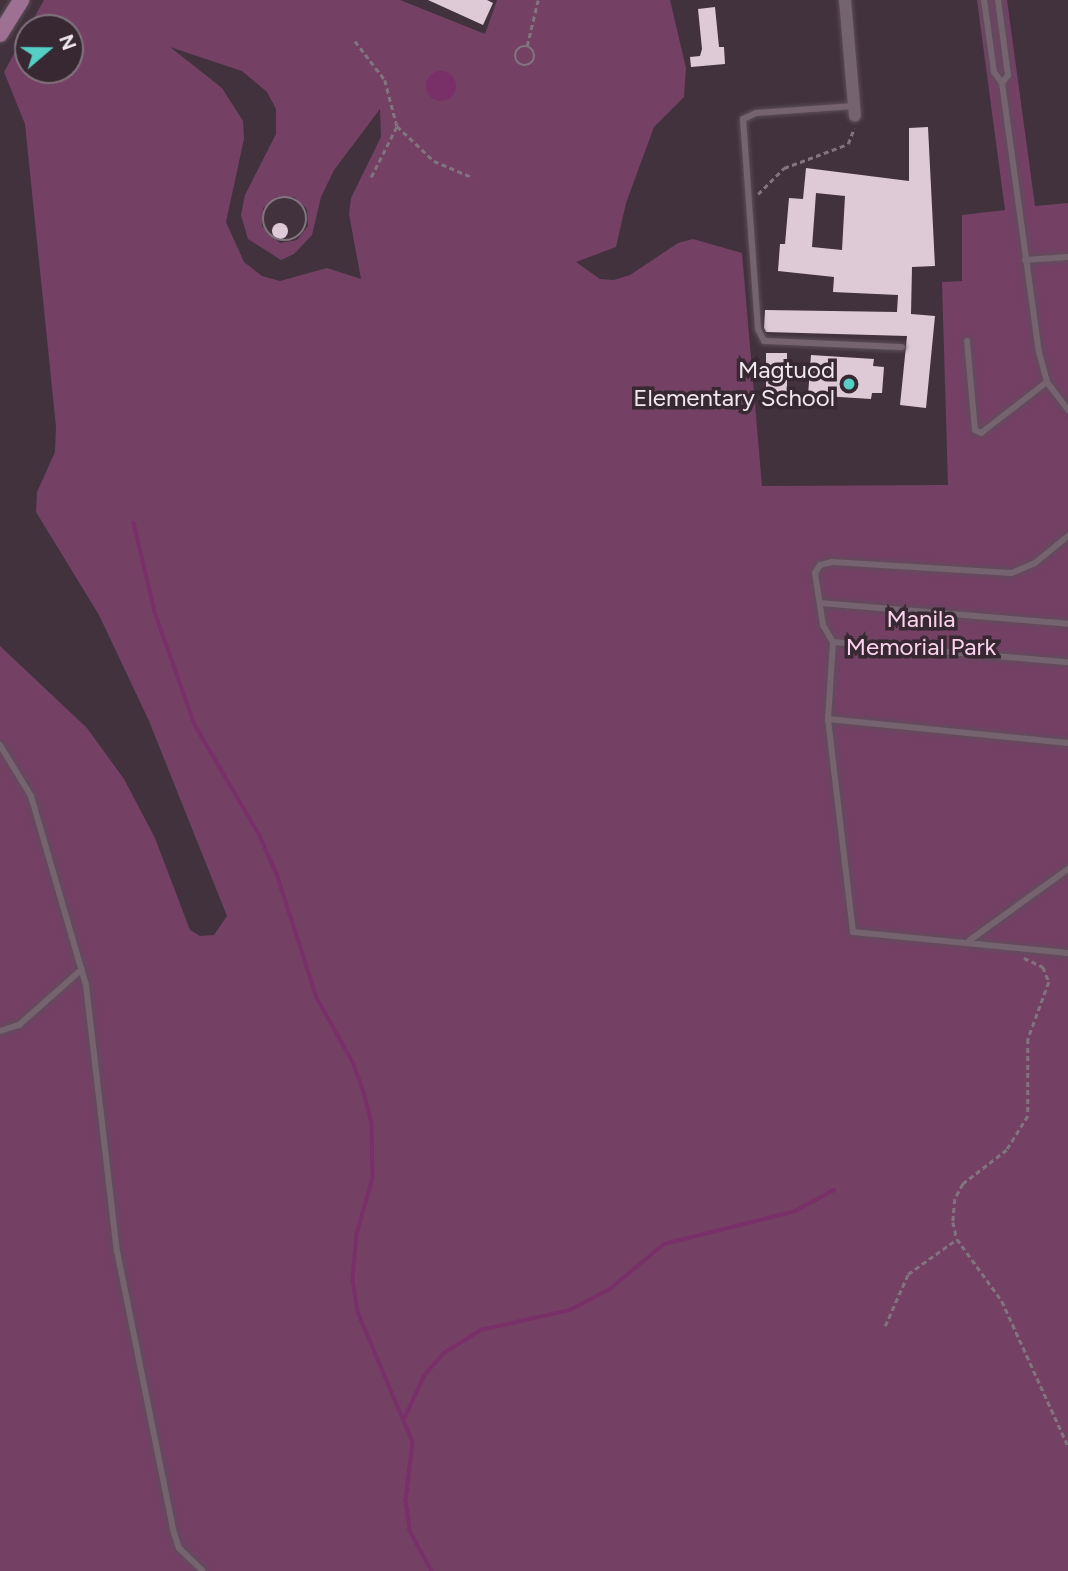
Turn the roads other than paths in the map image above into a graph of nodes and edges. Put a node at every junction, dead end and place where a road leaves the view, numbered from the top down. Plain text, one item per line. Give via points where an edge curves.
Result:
1 (21, 0) edge
2 (845, 0) edge
3 (984, 0) edge
4 (998, 0) edge
5 (0, 34) edge
6 (1002, 83) junction
7 (854, 111) joint
8 (1068, 257) edge
9 (1025, 260) junction
10 (967, 341) dead end
11 (902, 347) dead end
12 (1047, 382) junction
13 (1068, 410) edge
14 (1068, 537) edge
15 (820, 603) junction
16 (1068, 624) edge
17 (833, 642) junction
18 (1068, 662) edge
19 (828, 719) junction
20 (1068, 743) edge
21 (0, 745) edge
22 (1068, 869) edge
23 (970, 940) junction
24 (1068, 953) edge
25 (82, 969) junction
26 (0, 1031) edge
27 (203, 1571) edge

1 - 5 main road
2 - 7 street
3 - 6 lane via 994,72
4 - 6 lane via 1008,75
6 - 9 lane
7 - 11 lane via 756,113 743,119 761,339
8 - 9 lane
9 - 12 lane
10 - 12 lane via 975,430 981,433
12 - 13 lane
14 - 15 lane via 1035,563 1011,573 825,563 815,573
15 - 16 lane
15 - 17 lane via 823,625
17 - 18 lane
17 - 19 lane
19 - 20 lane
19 - 23 lane via 853,932
21 - 25 lane via 32,796
22 - 23 lane
23 - 24 lane
25 - 26 lane via 19,1025
25 - 27 lane via 96,1044 120,1265 174,1533 179,1548

